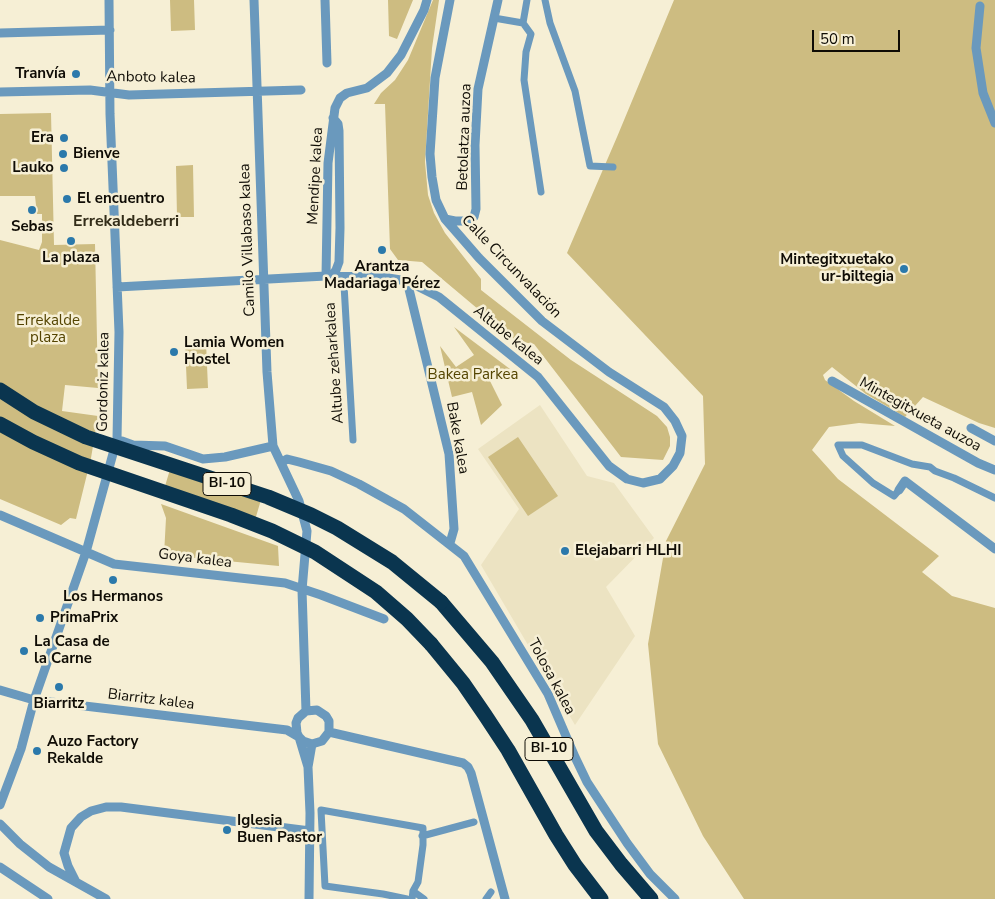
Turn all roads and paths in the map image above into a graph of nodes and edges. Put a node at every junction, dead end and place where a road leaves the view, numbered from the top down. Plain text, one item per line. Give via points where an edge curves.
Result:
1 (109, 0) edge
2 (254, 0) edge
3 (325, 0) edge
4 (427, 0) edge
5 (444, 0) edge
6 (450, 0) edge
7 (498, 0) edge
8 (527, 0) edge
9 (545, 0) edge
10 (980, 6) dead end
11 (494, 18) junction
12 (523, 23) junction
13 (110, 30) junction
14 (0, 33) edge
15 (442, 38) junction
16 (327, 63) dead end
17 (301, 90) dead end
18 (258, 91) junction
19 (0, 92) edge
20 (110, 93) junction
21 (995, 123) edge
22 (613, 167) dead end
23 (541, 192) dead end
24 (445, 219) junction
25 (329, 276) junction
26 (263, 280) junction
27 (407, 281) junction
28 (344, 285) dead end
29 (117, 286) junction
30 (832, 381) dead end
31 (0, 390) edge
32 (0, 424) edge
33 (971, 428) dead end
34 (117, 439) junction
35 (354, 440) dead end
36 (995, 441) edge
37 (273, 446) junction
38 (280, 462) junction
39 (609, 466) joint
40 (995, 470) edge
41 (938, 472) junction
42 (953, 473) dead end
43 (899, 490) joint
44 (995, 502) edge
45 (0, 514) edge
46 (450, 543) junction
47 (994, 544) edge
48 (86, 552) junction
49 (302, 590) junction
50 (384, 619) dead end
51 (0, 690) edge
52 (34, 700) junction
53 (306, 711) junction
54 (329, 732) junction
55 (299, 737) junction
56 (312, 744) junction
57 (308, 766) junction
58 (0, 806) edge
59 (474, 822) dead end
60 (0, 824) edge
61 (310, 831) junction
62 (422, 836) junction
63 (0, 867) edge
64 (76, 882) junction
65 (413, 891) junction
66 (491, 892) dead end
67 (48, 899) edge
68 (106, 899) edge
69 (309, 899) edge
70 (407, 899) edge
71 (412, 899) edge
72 (424, 899) edge
73 (486, 899) edge
74 (505, 899) edge
75 (601, 899) edge
76 (651, 899) edge
77 (674, 899) edge

1 - 13 street, Gordoniz kalea
2 - 18 street, Camilo Villabaso kalea
3 - 16 street
4 - 25 street, Mendipe kalea via 401,55 387,73 367,88 347,93 335,108 328,163
5 - 15 street
6 - 15 street
7 - 11 street, Betolatza auzoa
8 - 12 street
9 - 22 street via 575,91 590,166
10 - 21 street via 976,48 983,93
11 - 12 street
11 - 24 street, Betolatza auzoa via 478,89 476,209 474,217 464,221
12 - 23 street via 531,34 524,80
13 - 14 street
13 - 20 street, Gordoniz kalea
15 - 24 street, Calle Circunvalación via 435,78 430,154 436,200
17 - 18 street, Anboto kalea
18 - 20 street, Anboto kalea
18 - 26 street, Camilo Villabaso kalea
19 - 20 street, Anboto kalea via 90,90
20 - 29 street, Gordoniz kalea
24 - 39 street, Calle Circunvalación via 542,321 608,372 664,407 675,421 682,436 680,454 660,479 643,483 626,479
25 - 26 street
25 - 27 street, Altube kalea
26 - 29 street
26 - 37 street, Camilo Villabaso kalea
27 - 39 street, Altube kalea via 439,298 538,377
27 - 46 street, Bake kalea via 449,454 454,529
28 - 35 street, Altube zeharkalea
29 - 34 street, Gordoniz kalea
30 - 40 street, Mintegitxueta auzoa
31 - 76 highway, BI-10, bridge via 34,412 86,437 268,496 336,528 392,562 442,602 492,662 532,720 596,830
32 - 75 highway, BI-10, bridge via 79,463 272,531 315,552 376,592 431,644 463,683 508,750 575,865
33 - 36 street, Mintegitxueta auzoa
34 - 37 street via 133,444 165,446 203,459
34 - 48 street, Gordoniz kalea
37 - 38 street, Camilo Villabaso kalea
38 - 46 street, Tolosa kalea via 287,459 331,471 404,509
38 - 49 street, Camilo Villabaso kalea via 299,501 308,531
41 - 42 street
41 - 43 street via 862,445 838,445 843,456 873,483 894,496
41 - 44 street
43 - 47 street via 905,481
45 - 48 street, Goya kalea
46 - 77 street, Tolosa kalea via 464,556 548,694 587,782 650,874
48 - 49 street, Goya kalea via 114,564 285,583
48 - 52 street, Gordoniz kalea
49 - 50 street, Goya kalea
49 - 53 street, Camilo Villabaso kalea
51 - 52 street, Biarritz kalea
52 - 55 street, Biarritz kalea via 279,728
52 - 58 street, Gordoniz kalea via 22,749
53 - 54 street via 317,710 326,716
53 - 55 street via 296,722
54 - 56 street via 322,741
54 - 74 street via 463,763 471,773
55 - 56 street
55 - 57 street
56 - 57 street
57 - 61 street
59 - 62 street
60 - 64 street via 49,868
61 - 64 street via 106,807 81,816 70,828 64,853
61 - 69 street
62 - 65 street via 418,882
62 - 70 street via 424,828 321,810 325,886
63 - 67 street
64 - 68 street
65 - 71 street
65 - 72 street
66 - 73 street

